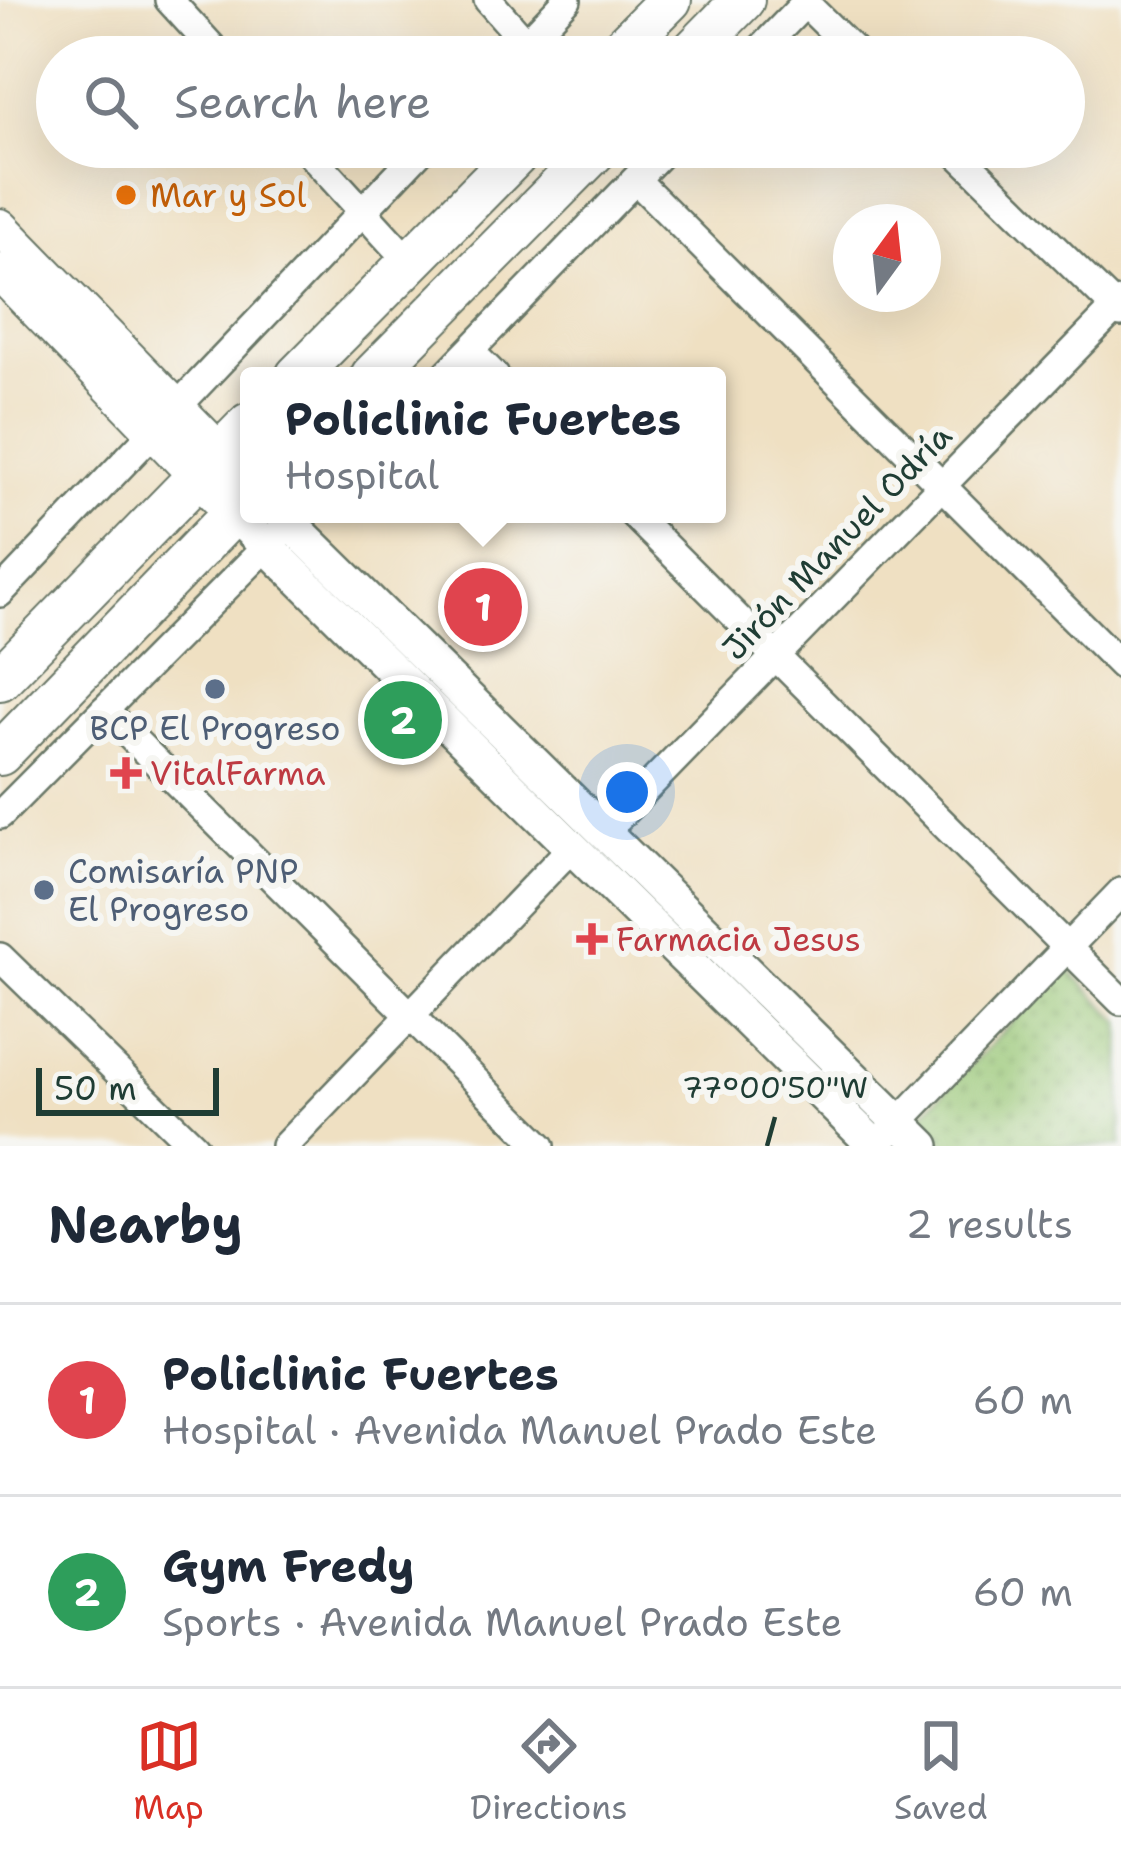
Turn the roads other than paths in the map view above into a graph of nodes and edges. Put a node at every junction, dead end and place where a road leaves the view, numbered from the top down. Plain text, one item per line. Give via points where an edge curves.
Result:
1 (169, 0) edge
2 (488, 0) edge
3 (567, 0) edge
4 (670, 0) edge
5 (743, 0) edge
6 (807, 2) edge
7 (202, 36) edge
8 (511, 36) edge
9 (533, 36) edge
10 (634, 36) edge
11 (708, 36) edge
12 (774, 36) edge
13 (840, 36) edge
14 (323, 168) edge
15 (403, 168) edge
16 (503, 168) edge
17 (578, 168) edge
18 (648, 168) edge
19 (974, 168) edge
20 (636, 180) junction
21 (361, 209) junction
22 (0, 227) edge
23 (410, 263) junction
24 (0, 272) edge
25 (1119, 308) edge
26 (470, 351) junction
27 (306, 367) edge
28 (381, 367) edge
29 (454, 367) edge
30 (486, 367) edge
31 (162, 417) junction
32 (233, 474) edge
33 (942, 485) junction
34 (642, 523) edge
35 (285, 524) edge
36 (0, 593) edge
37 (776, 656) junction
38 (1121, 664) edge
39 (0, 679) edge
40 (104, 710) junction
41 (0, 754) edge
42 (0, 815) edge
43 (604, 832) junction
44 (572, 847) junction
45 (1121, 892) edge
46 (1065, 946) junction
47 (0, 957) edge
48 (1121, 1001) edge
49 (411, 1014) junction
50 (883, 1138) edge
51 (194, 1146) edge
52 (285, 1146) edge
53 (542, 1146) edge
54 (923, 1146) edge

1 - 7 street
2 - 8 street
3 - 9 street
4 - 10 highway
5 - 11 highway
6 - 12 street
6 - 13 street
14 - 21 street
15 - 21 street
16 - 23 highway
17 - 28 highway
18 - 20 street
19 - 25 street
20 - 26 street
20 - 33 street
21 - 23 street
21 - 31 street
22 - 31 main road
23 - 27 highway
24 - 31 main road
25 - 33 street, Jirón Manuel Odría
26 - 29 street
26 - 30 street
31 - 32 main road
31 - 36 street
32 - 39 highway
32 - 41 highway
33 - 37 street, Jirón Manuel Odría
33 - 38 street
34 - 37 street
35 - 40 street
35 - 43 street
35 - 44 street
37 - 43 street, Jirón Manuel Odría
37 - 46 street
40 - 42 street
40 - 49 street
43 - 50 street
44 - 49 street
44 - 50 street
45 - 46 street
46 - 48 street
46 - 50 street
47 - 51 street
49 - 52 street
49 - 53 street
50 - 54 street

